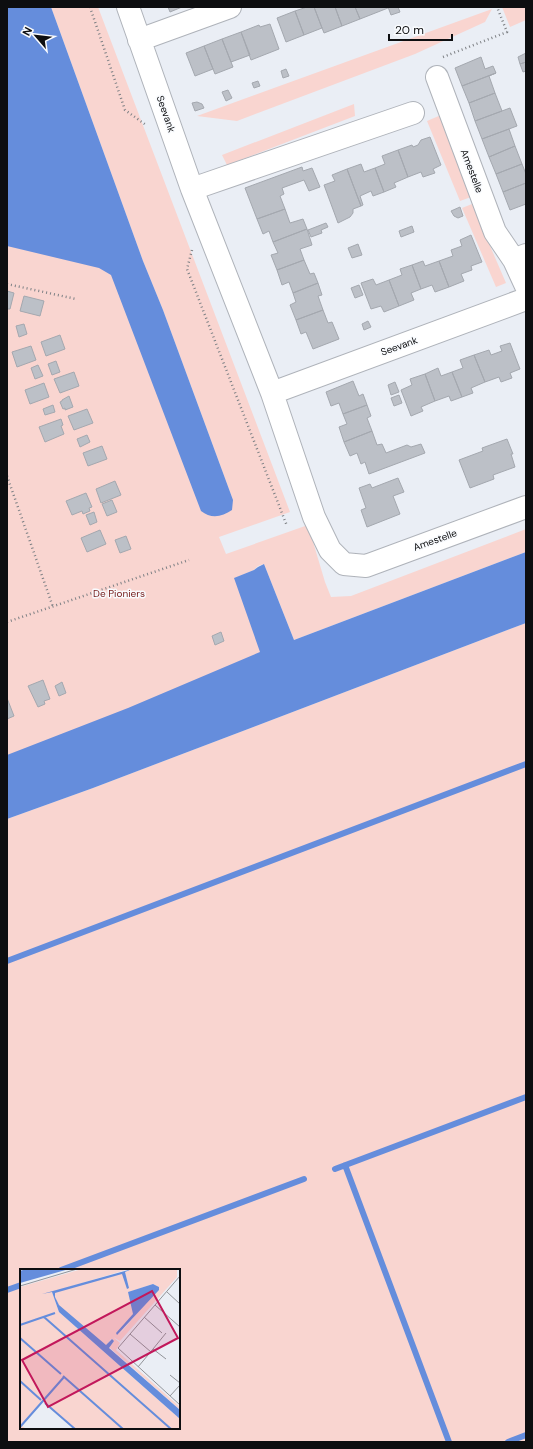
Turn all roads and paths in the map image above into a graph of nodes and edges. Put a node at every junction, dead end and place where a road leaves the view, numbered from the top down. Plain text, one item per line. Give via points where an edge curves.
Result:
1 (90, 7) edge
2 (128, 7) edge
3 (230, 7) edge
4 (497, 7) edge
5 (139, 40) junction
6 (437, 77) joint
7 (413, 113) dead end
8 (149, 128) dead end
9 (192, 189) junction
10 (194, 245) dead end
11 (520, 258) edge
12 (7, 284) edge
13 (526, 286) edge
14 (76, 299) dead end
15 (526, 299) edge
16 (272, 393) junction
17 (7, 476) edge
18 (526, 507) edge
19 (287, 526) dead end
20 (189, 560) dead end
21 (344, 564) joint
22 (53, 607) junction
23 (7, 622) edge

1 - 8 path via 125,110
2 - 5 street, Seevank
3 - 5 street
4 - 6 path via 507,32 429,62
5 - 9 street, Seevank
6 - 11 street, Amestelle via 495,232
7 - 9 street
9 - 16 street, Seevank
10 - 19 path via 187,269
11 - 13 street, Amestelle
12 - 14 path
15 - 16 street, Seevank
16 - 21 street, Seevank via 314,517 330,550
17 - 22 path
18 - 21 street, Amestelle via 366,566
20 - 22 path
22 - 23 path

